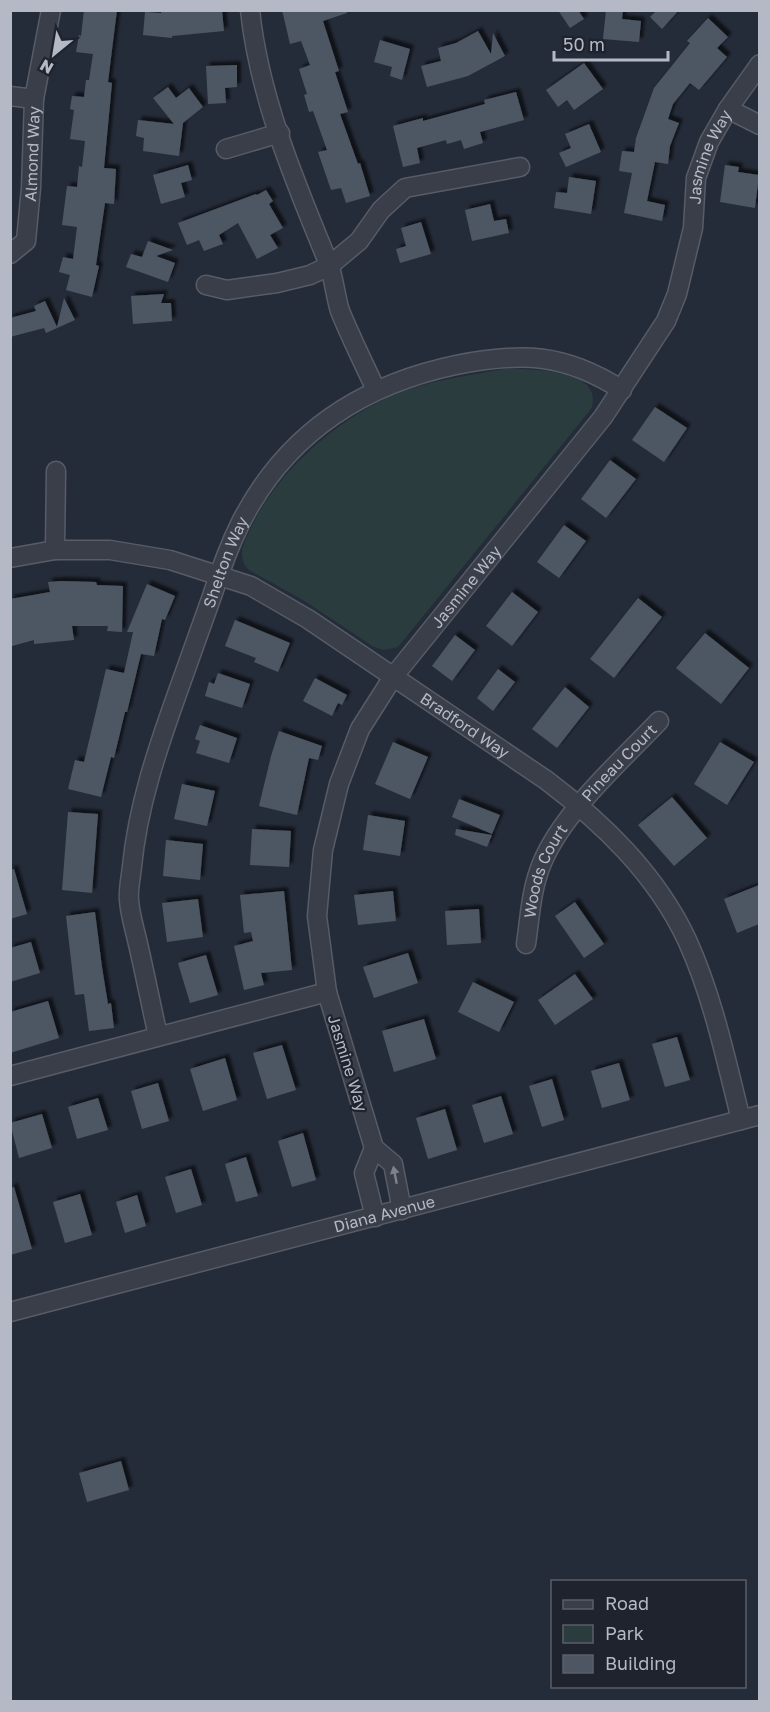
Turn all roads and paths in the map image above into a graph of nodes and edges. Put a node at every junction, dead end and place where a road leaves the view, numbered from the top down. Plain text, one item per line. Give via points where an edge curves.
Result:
1 (51, 10) edge
2 (250, 10) edge
3 (759, 64) edge
4 (10, 96) edge
5 (34, 99) junction
6 (728, 109) junction
7 (759, 125) edge
8 (280, 133) junction
9 (226, 148) dead end
10 (520, 166) dead end
11 (10, 254) edge
12 (329, 266) junction
13 (206, 285) dead end
14 (376, 390) junction
15 (622, 390) junction
16 (56, 471) dead end
17 (55, 550) junction
18 (10, 558) edge
19 (219, 575) junction
20 (393, 677) junction
21 (659, 722) dead end
22 (580, 806) junction
23 (526, 944) dead end
24 (327, 992) junction
25 (158, 1036) junction
26 (10, 1076) edge
27 (759, 1115) edge
28 (741, 1120) junction
29 (374, 1148) junction
30 (402, 1210) junction
31 (375, 1217) junction
32 (10, 1312) edge

1 - 5 street, Almond Way
2 - 8 street via 254,45
3 - 6 street, Jasmine Way
4 - 5 street
5 - 11 street, Almond Way via 26,241
6 - 7 street
6 - 15 street, Jasmine Way via 708,142 696,178 693,228 677,294 666,321
8 - 9 street
8 - 12 street via 302,202
10 - 12 street via 405,188 381,210 359,241
12 - 13 street via 277,283 227,290
12 - 14 street via 340,310
14 - 15 street, Shelton Way via 444,368 522,357 570,365
14 - 19 street, Shelton Way via 325,421 273,472 240,524
15 - 20 street, Jasmine Way
16 - 17 street
17 - 18 street, Bradford Way
17 - 19 street, Bradford Way via 111,550 170,560
19 - 20 street, Bradford Way via 282,603
19 - 25 street, Shelton Way via 162,737 136,831 129,900
20 - 22 street, Bradford Way
20 - 24 street, Jasmine Way via 360,729 339,784 323,850 317,916
21 - 22 street, Pineau Court
22 - 23 street, Woods Court via 556,834 542,863
22 - 28 street, Bradford Way via 622,846 654,886 687,940 715,1016
24 - 25 street
24 - 29 street, Jasmine Way
25 - 26 street
27 - 28 street, Diana Avenue
28 - 30 street, Diana Avenue
30 -> 29 street, Jasmine Way via 393,1164
29 - 31 street via 364,1173
30 - 31 street, Diana Avenue
31 - 32 street, Diana Avenue

